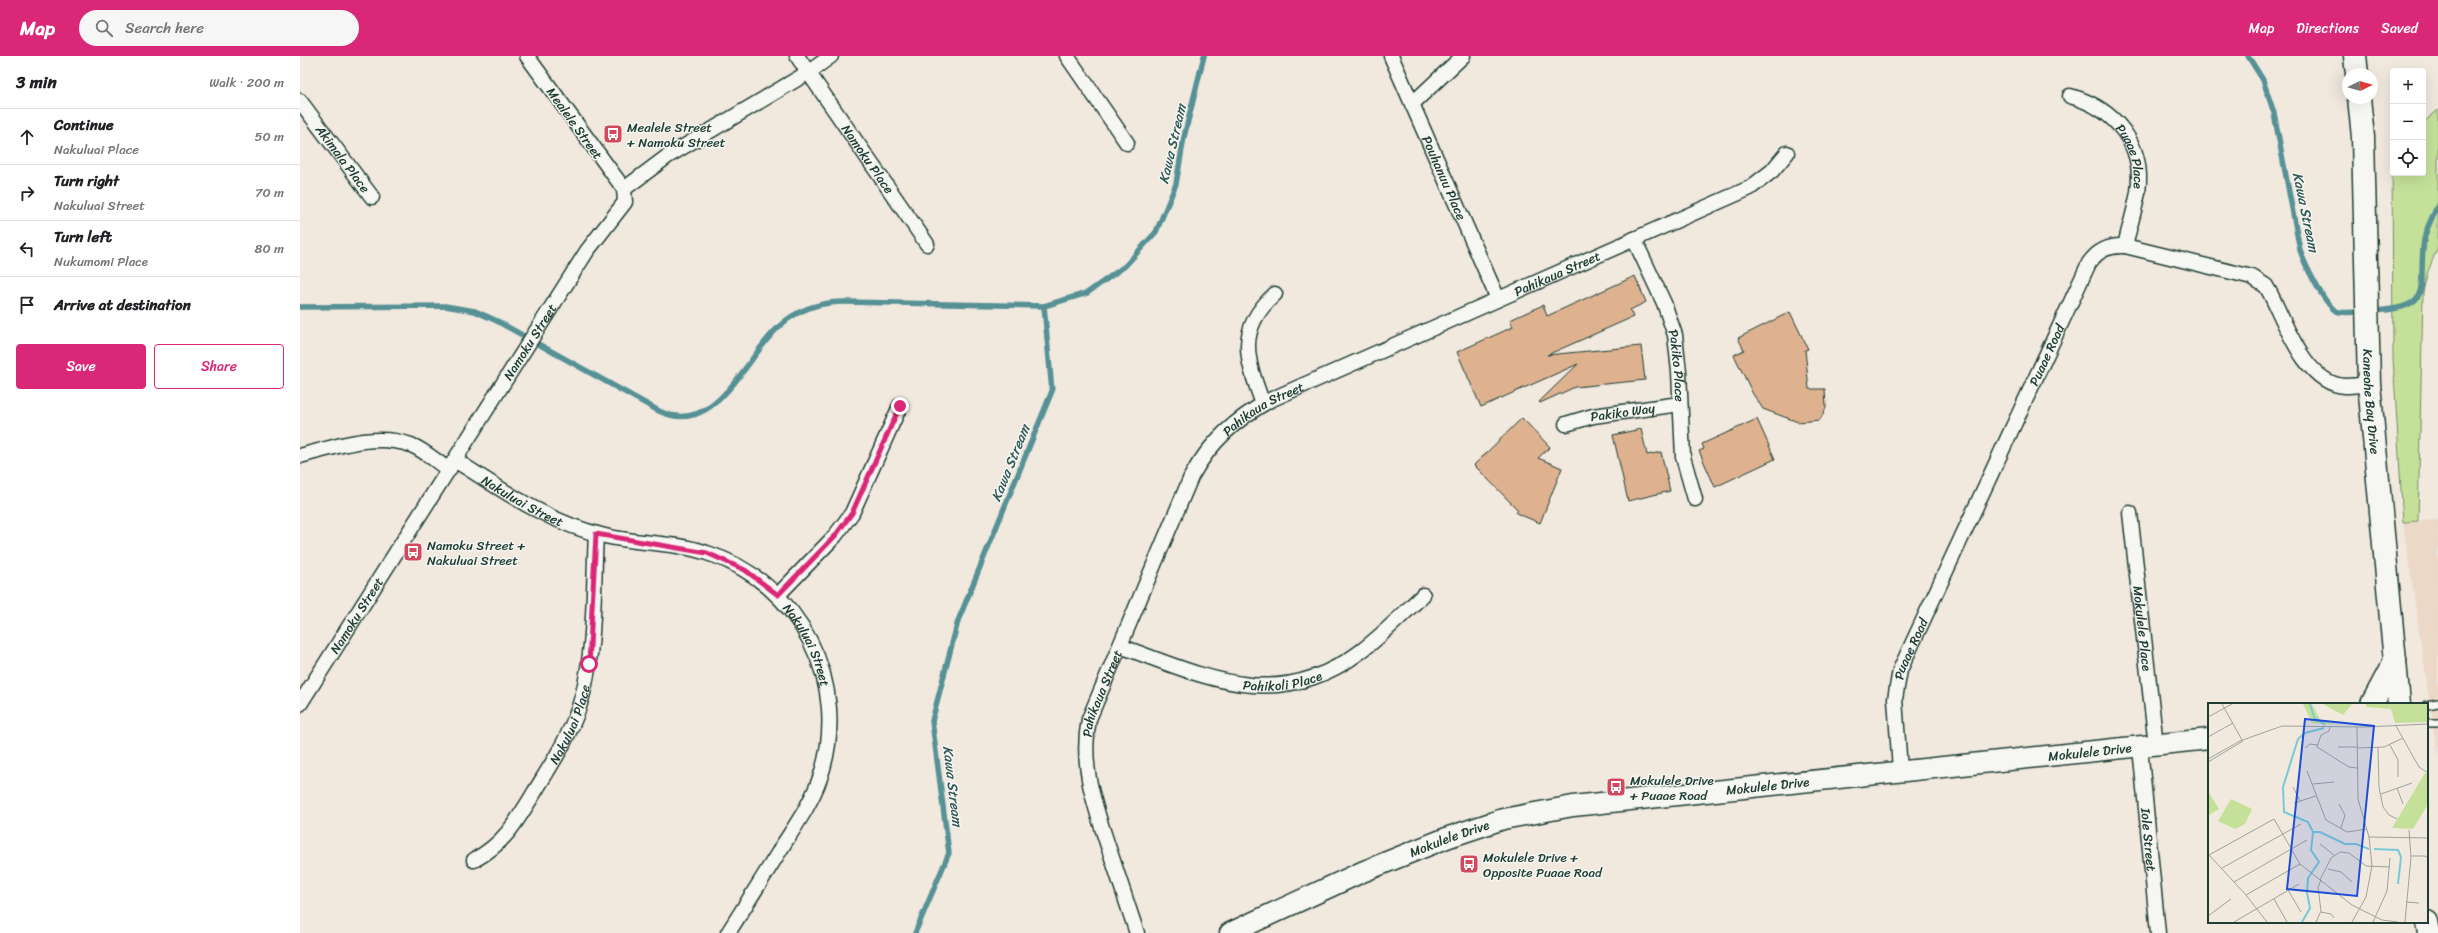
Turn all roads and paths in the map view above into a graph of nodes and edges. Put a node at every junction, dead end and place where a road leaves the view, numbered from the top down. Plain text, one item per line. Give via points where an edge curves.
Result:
1 (527, 56) edge
2 (798, 56) edge
3 (831, 56) edge
4 (1067, 56) edge
5 (1391, 56) edge
6 (1463, 56) edge
7 (2355, 56) edge
8 (2356, 68) edge
9 (809, 72) junction
10 (2070, 96) dead end
11 (300, 102) edge
12 (1412, 104) junction
13 (2360, 104) edge
14 (1127, 143) dead end
15 (1787, 153) dead end
16 (624, 189) junction
17 (372, 197) dead end
18 (1634, 239) junction
19 (927, 244) dead end
20 (2125, 246) junction
21 (1275, 294) dead end
22 (1498, 299) junction
23 (2369, 384) junction
24 (1263, 404) junction
25 (1680, 404) junction
26 (900, 406) dead end
27 (1566, 424) dead end
28 (300, 456) edge
29 (452, 465) junction
30 (1695, 499) dead end
31 (2130, 513) dead end
32 (596, 534) junction
33 (778, 595) junction
34 (1423, 595) dead end
35 (1120, 646) junction
36 (2395, 661) junction
37 (2373, 703) edge
38 (2399, 703) edge
39 (2438, 703) edge
40 (300, 704) edge
41 (2428, 705) edge
42 (2208, 739) edge
43 (2148, 746) junction
44 (1900, 770) junction
45 (474, 860) dead end
46 (2427, 923) edge
47 (728, 933) edge
48 (1137, 933) edge
49 (1230, 933) edge
50 (2158, 933) edge
51 (2429, 933) edge

1 - 16 street, Mealele Street
2 - 9 street, Namoku Place
3 - 9 street
4 - 14 street
5 - 12 street, Pouhanuu Place
6 - 12 street
7 - 8 main road
9 - 16 street via 668,156
9 - 19 street, Namoku Place
10 - 20 street, Puaae Place via 2098,107 2110,115 2121,126 2134,150 2139,178 2138,192
11 - 17 street, Akimala Place
12 - 22 street, Pouhanuu Place
13 - 23 main road, Kaneohe Bay Drive via 2363,137
15 - 18 street, Pahikaua Street via 1772,171 1750,188
16 - 29 street, Namoku Street via 625,202 598,234
18 - 22 street, Pahikaua Street
18 - 25 street, Pakiko Place via 1670,319 1678,354
20 - 23 street, Puaae Road via 2252,276 2270,293 2302,356 2315,372 2328,381 2344,386
20 - 44 street, Puaae Road via 2106,248 2089,263 1905,658 1895,699
21 - 24 street via 1256,314 1247,340 1250,368
22 - 24 street, Pahikaua Street
23 - 36 main road, Kaneohe Bay Drive
24 - 35 street, Pahikaua Street via 1232,425 1200,462
25 - 27 street, Pakiko Way via 1593,416
25 - 30 street, Pakiko Place via 1683,457
26 - 33 street via 852,513 835,536
28 - 29 street, Nakuluai Street via 349,443 394,441 412,445
29 - 32 street, Nakuluai Street via 523,504 566,524
29 - 40 street, Namoku Street
31 - 43 street, Mokulele Place
32 - 33 street, Nakuluai Street via 707,553 745,570
32 - 45 street, Nakuluai Place via 589,664 579,706 558,754 514,826 499,844
33 - 47 street, Nakuluai Street via 804,628 822,666 830,711 829,741 820,778 811,799
34 - 35 street, Pahikoli Place via 1361,651 1345,662 1316,676 1291,683 1264,686 1230,684
35 - 48 street, Pahikaua Street via 1089,719 1085,759 1091,795
36 - 37 main road
36 - 38 main road, Kaneohe Bay Drive
39 - 41 lane
42 - 43 street, Mokulele Drive
43 - 44 street, Mokulele Drive
43 - 50 street, Iole Street
44 - 49 street, Mokulele Drive via 1573,806 1503,819 1449,837 1362,872
46 - 51 main road

